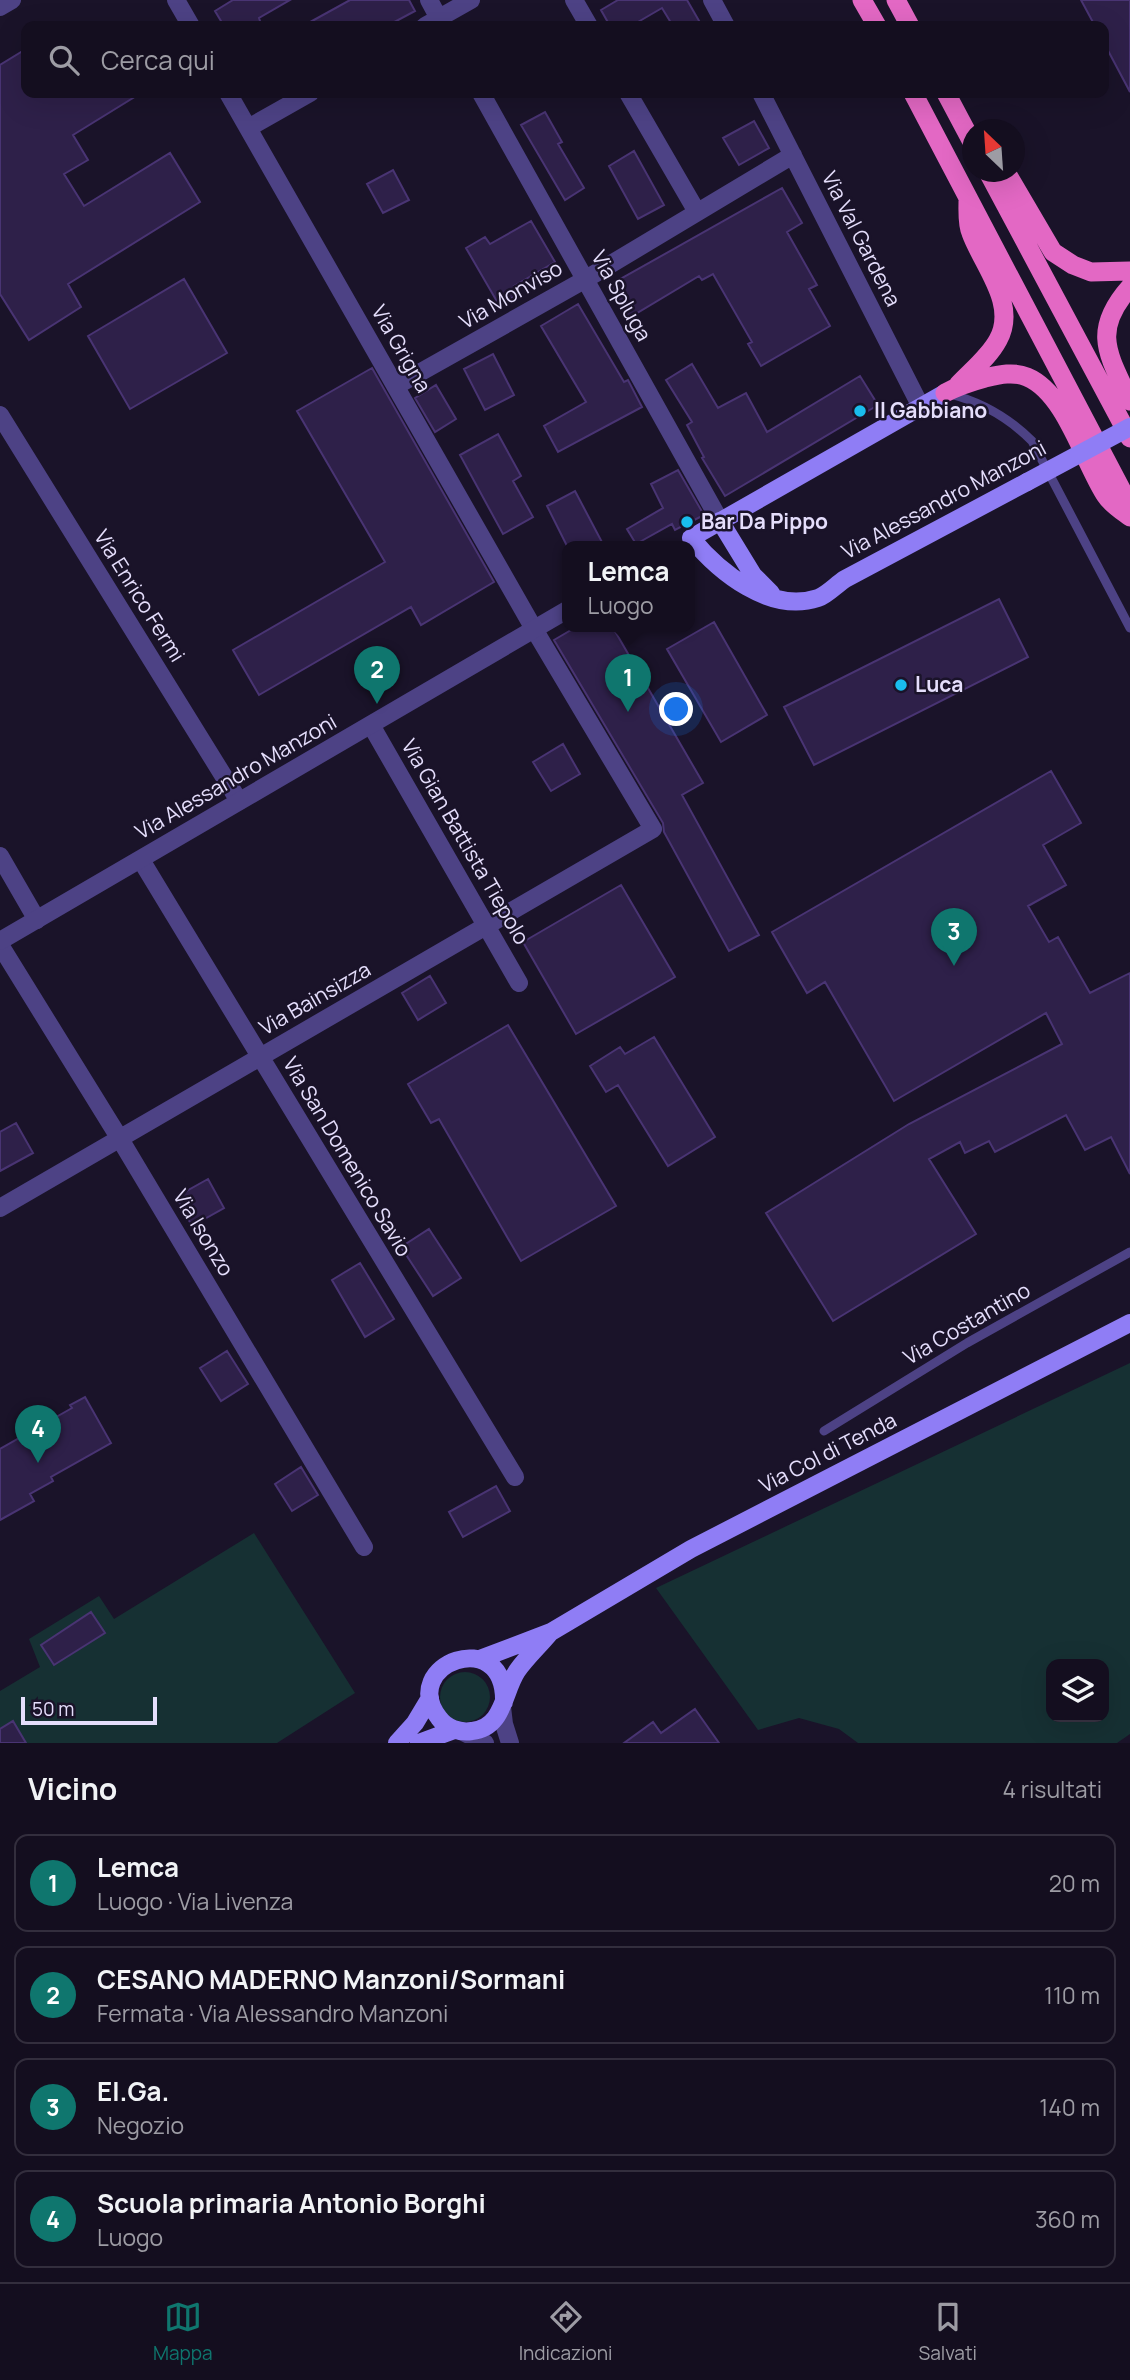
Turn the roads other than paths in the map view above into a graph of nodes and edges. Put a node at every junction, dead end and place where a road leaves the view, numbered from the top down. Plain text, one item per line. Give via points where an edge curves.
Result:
1 (12, 0) edge
2 (176, 0) edge
3 (429, 0) edge
4 (471, 0) edge
5 (574, 0) edge
6 (712, 0) edge
7 (862, 0) edge
8 (896, 0) edge
9 (0, 7) edge
10 (188, 21) edge
11 (434, 21) edge
12 (440, 21) edge
13 (586, 21) edge
14 (723, 21) edge
15 (874, 21) edge
16 (907, 21) edge
17 (231, 98) edge
18 (301, 98) edge
19 (484, 98) edge
20 (631, 98) edge
21 (764, 98) edge
22 (916, 98) edge
23 (949, 98) edge
24 (962, 121) edge
25 (248, 128) junction
26 (793, 155) junction
27 (993, 182) edge
28 (1012, 182) edge
29 (967, 193) junction
30 (697, 212) junction
31 (1130, 271) edge
32 (586, 279) junction
33 (1130, 287) edge
34 (396, 386) junction
35 (951, 390) junction
36 (1130, 401) edge
37 (921, 407) junction
38 (0, 415) edge
39 (1130, 427) edge
40 (1130, 438) edge
41 (1130, 506) edge
42 (1130, 517) edge
43 (720, 522) junction
44 (687, 541) edge
45 (695, 549) edge
46 (776, 598) junction
47 (562, 613) edge
48 (534, 628) junction
49 (1130, 628) edge
50 (371, 725) junction
51 (239, 801) junction
52 (653, 829) joint
53 (0, 856) edge
54 (141, 860) junction
55 (37, 920) junction
56 (487, 925) junction
57 (0, 943) edge
58 (519, 983) dead end
59 (261, 1058) junction
60 (120, 1139) junction
61 (0, 1208) edge
62 (1130, 1252) edge
63 (1130, 1323) edge
64 (824, 1431) dead end
65 (515, 1477) dead end
66 (364, 1547) dead end
67 (551, 1632) junction
68 (480, 1659) junction
69 (430, 1698) junction
70 (503, 1705) junction
71 (459, 1731) junction
72 (397, 1743) edge
73 (419, 1743) edge
74 (485, 1743) edge
75 (510, 1743) edge

1 - 9 street
2 - 10 street
3 - 11 street
4 - 12 street
5 - 13 street
6 - 14 street
7 - 15 highway
8 - 16 highway
17 - 25 street, Via Grigna
18 - 25 street
19 - 32 street, Via Spluga
20 - 30 street
21 - 26 street, Via Val Gardena
22 - 29 highway
23 - 24 highway
25 - 34 street, Via Grigna
26 - 30 street, Via Monviso
26 - 37 street, Via Val Gardena
27 - 40 highway
28 - 31 highway via 1053,251 1091,272
29 - 35 highway via 970,230 1005,313 998,341
29 - 41 highway
30 - 32 street, Via Monviso
32 - 34 street, Via Monviso
32 - 43 street, Via Spluga
33 - 36 highway via 1114,305 1106,332 1109,355
34 - 48 street, Via Grigna
35 - 37 main road, Via Alessandro Manzoni
35 - 42 highway via 1003,373 1038,384 1071,425 1107,498
35 - 49 lane via 1007,420 1031,441
37 - 43 main road, Via Alessandro Manzoni
38 - 51 street, Via Enrico Fermi
39 - 46 main road, Via Alessandro Manzoni, bridge via 845,579 819,598
43 - 44 main road, Via Alessandro Manzoni
43 - 46 main road via 753,575
45 - 46 main road, Via Alessandro Manzoni via 736,580
47 - 48 street, Via Alessandro Manzoni
48 - 50 street, Via Alessandro Manzoni
48 - 52 street, Via Grigna
50 - 51 street, Via Alessandro Manzoni
50 - 56 street, Via Gian Battista Tiepolo
51 - 54 street, Via Alessandro Manzoni
52 - 56 street, Via Bainsizza
53 - 55 street
54 - 55 street, Via Alessandro Manzoni
54 - 59 street, Via San Domenico Savio
55 - 57 street, Via Alessandro Manzoni
56 - 58 street, Via Gian Battista Tiepolo
56 - 59 street, Via Bainsizza
57 - 60 street, Via Isonzo
59 - 60 street, Via Bainsizza
59 - 65 street, Via San Domenico Savio
60 - 61 street, Via Bainsizza
60 - 66 street, Via Isonzo
62 - 64 lane, Via Costantino via 967,1343
63 - 67 main road, Via Col di Tenda via 691,1549
67 - 68 main road, Via Col di Tenda
67 - 70 main road, Via Col di Tenda via 517,1671
68 - 69 main road, Via Col di Tenda via 467,1657 444,1665 431,1686
68 - 70 main road via 500,1676
69 - 71 main road via 442,1723
69 - 72 main road, Via Col di Tenda
70 - 71 main road, Via Col di Tenda via 487,1726
70 - 75 street
71 - 73 main road, Via Col di Tenda
71 - 74 street

